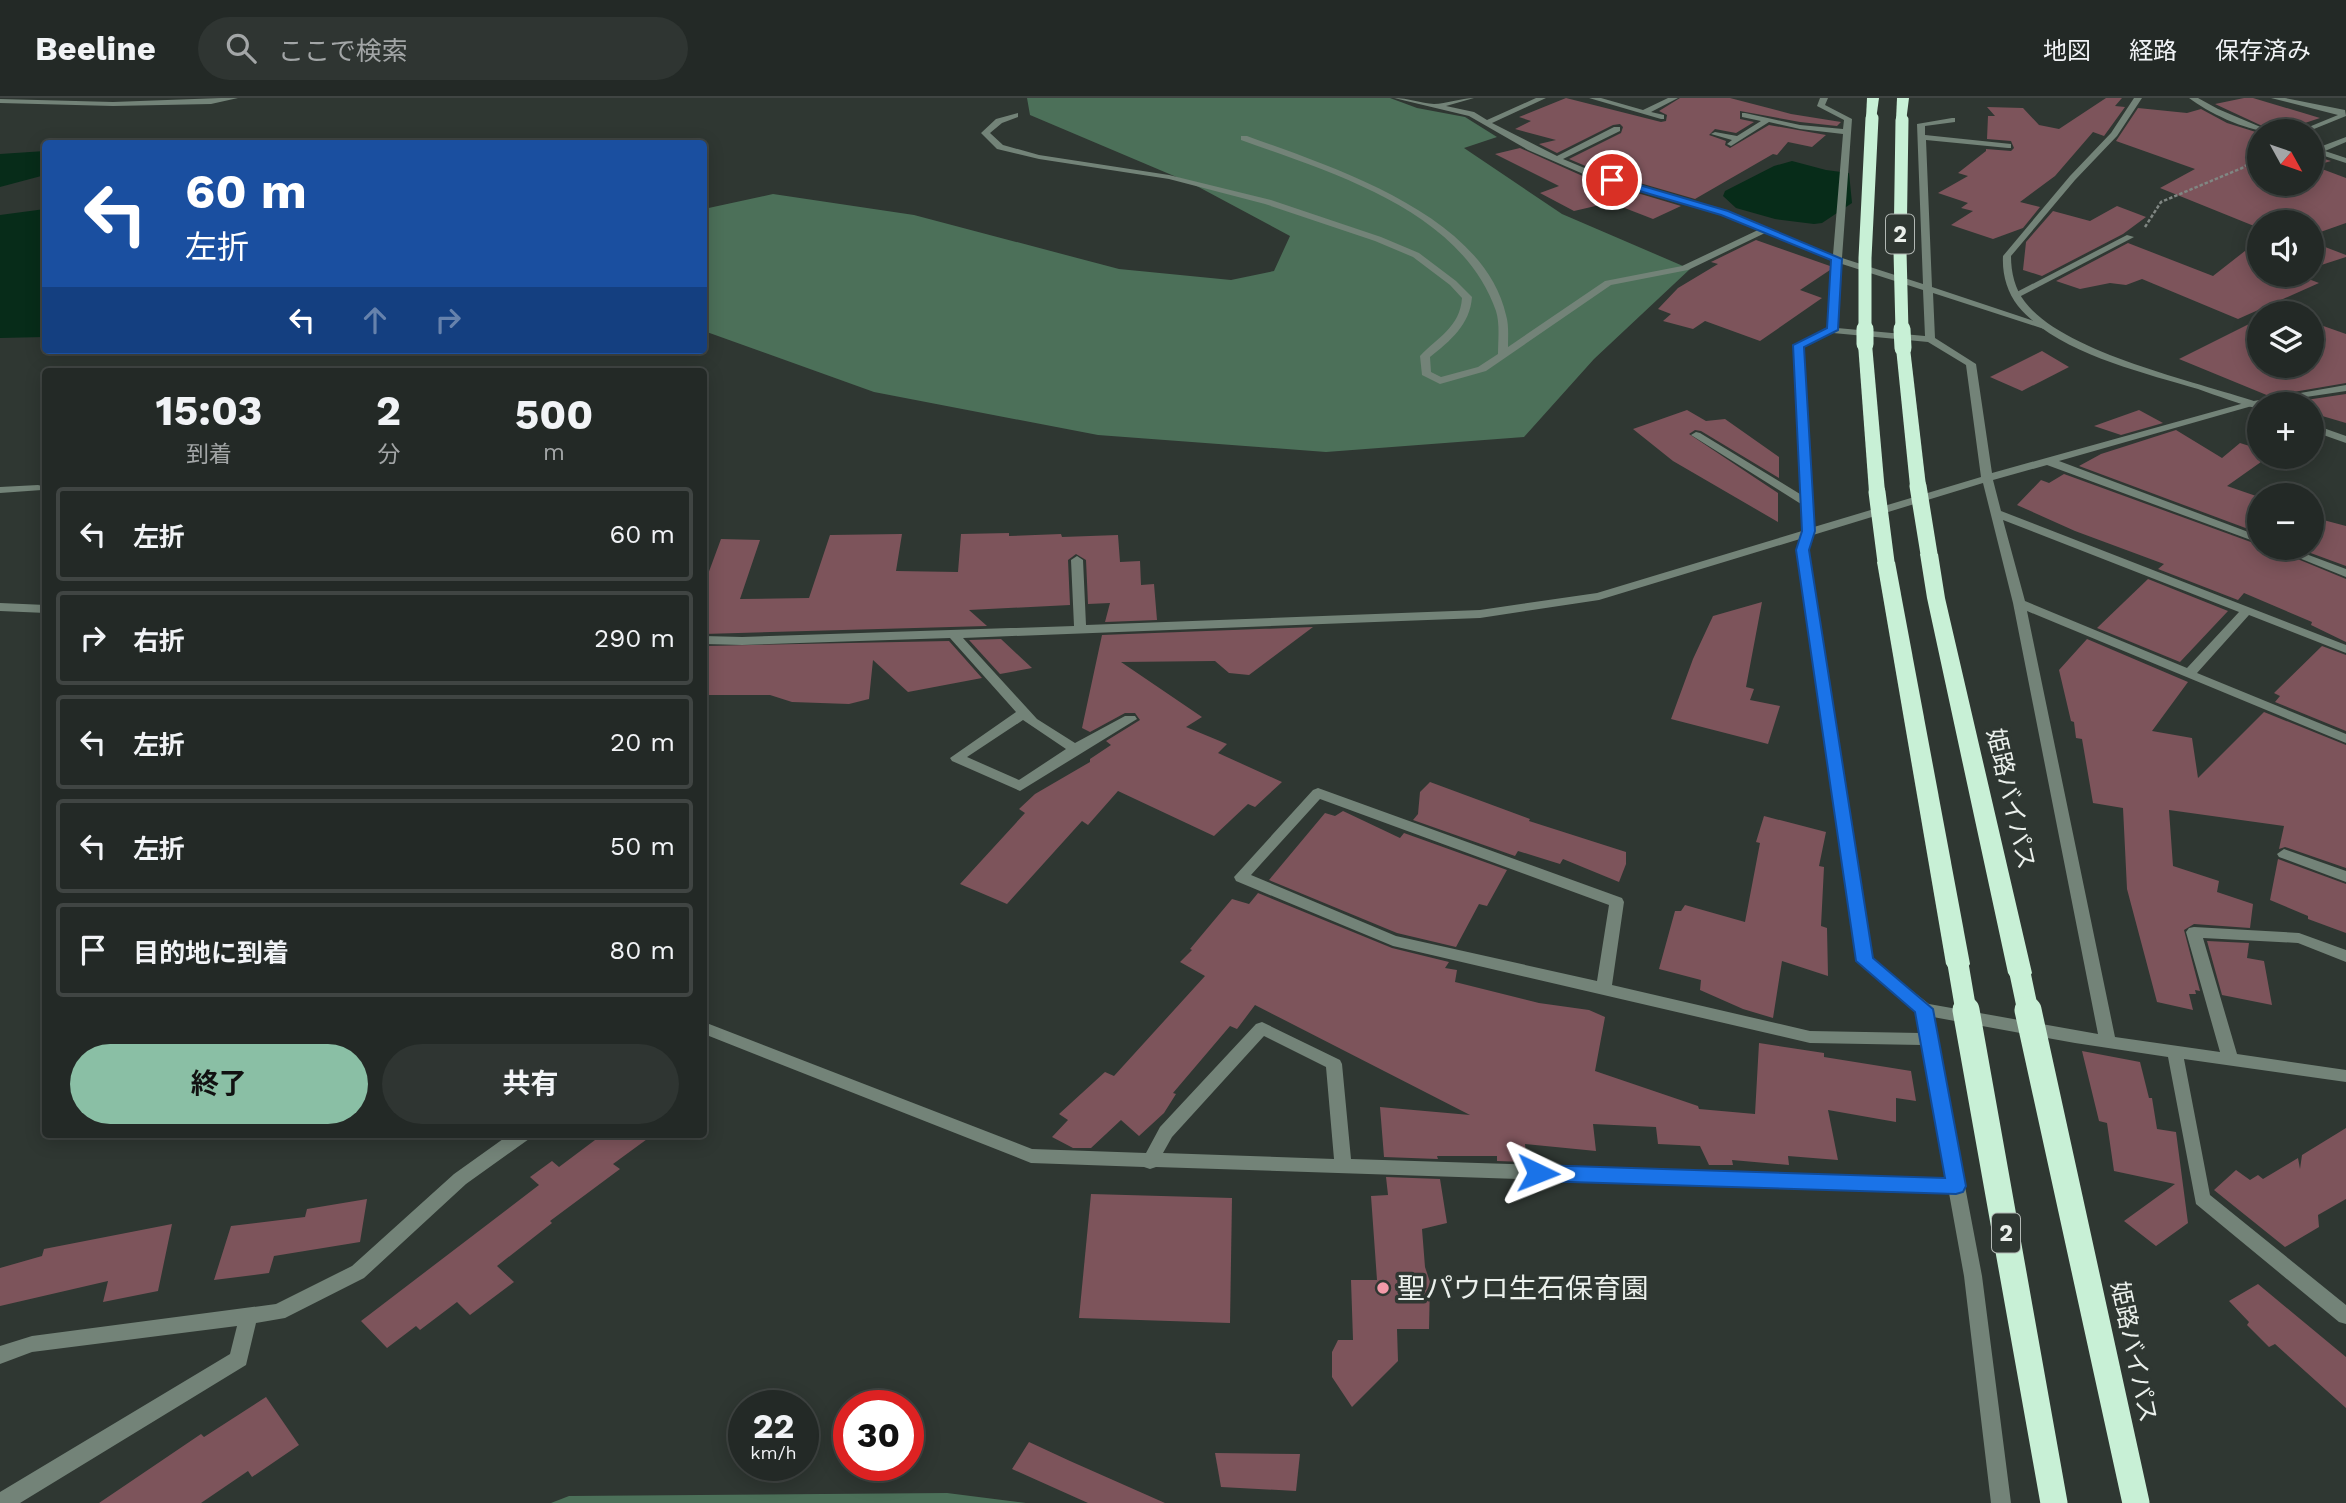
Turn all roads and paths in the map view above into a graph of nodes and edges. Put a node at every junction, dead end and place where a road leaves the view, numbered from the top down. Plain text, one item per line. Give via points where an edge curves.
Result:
1 (234, 98) edge
2 (1398, 98) edge
3 (1470, 98) edge
4 (1542, 98) edge
5 (1593, 98) edge
6 (1674, 98) edge
7 (1824, 98) edge
8 (1873, 98) edge
9 (1903, 98) edge
10 (2138, 98) edge
11 (2193, 98) edge
12 (2275, 98) edge
13 (0, 101) edge
14 (1436, 107) junction
15 (1644, 112) junction
16 (2345, 113) edge
17 (1016, 115) dead end
18 (1745, 115) dead end
19 (1661, 117) dead end
20 (1767, 120) junction
21 (1952, 120) dead end
22 (1488, 121) junction
23 (2324, 122) edge
24 (2247, 124) edge
25 (1598, 130) dead end
26 (1847, 132) junction
27 (1715, 134) dead end
28 (1921, 137) junction
29 (1244, 138) dead end
30 (2346, 139) edge
31 (2008, 146) dead end
32 (2324, 147) edge
33 (2324, 153) edge
34 (1558, 159) junction
35 (2346, 161) edge
36 (2247, 164) edge
37 (1764, 230) junction
38 (2130, 237) joint
39 (1836, 259) junction
40 (1930, 290) junction
41 (2016, 296) junction
42 (2047, 327) junction
43 (1832, 330) junction
44 (1930, 339) junction
45 (1503, 355) junction
46 (2343, 390) edge
47 (2324, 393) edge
48 (2247, 402) edge
49 (2247, 407) edge
50 (2324, 432) edge
51 (1696, 435) dead end
52 (2346, 440) edge
53 (2048, 461) junction
54 (1987, 478) junction
55 (38, 488) dead end
56 (0, 490) edge
57 (1807, 503) junction
58 (1996, 513) junction
59 (1808, 531) junction
60 (2247, 536) edge
61 (1077, 560) dead end
62 (2312, 560) edge
63 (2346, 573) edge
64 (2019, 603) junction
65 (0, 607) edge
66 (42, 609) edge
67 (2247, 610) junction
68 (1080, 630) junction
69 (954, 635) junction
70 (707, 640) edge
71 (2346, 649) edge
72 (2190, 673) junction
73 (1024, 713) junction
74 (1130, 719) dead end
75 (2346, 739) edge
76 (1075, 749) junction
77 (2284, 854) dead end
78 (2346, 877) edge
79 (2346, 957) edge
80 (1604, 989) junction
81 (1924, 1009) junction
82 (707, 1029) edge
83 (1929, 1039) junction
84 (2108, 1042) junction
85 (2175, 1052) junction
86 (2231, 1060) junction
87 (2346, 1076) edge
88 (517, 1138) edge
89 (1150, 1162) junction
90 (1343, 1167) junction
91 (1956, 1186) junction
92 (248, 1316) junction
93 (2346, 1316) edge
94 (0, 1355) edge
95 (1, 1503) edge
96 (2001, 1503) edge
97 (2054, 1503) edge
98 (2136, 1503) edge

1 - 13 street via 113,104
2 - 14 street
3 - 14 street
4 - 22 street
5 - 15 street
6 - 15 street
7 - 26 street via 1821,106 1848,119
8 - 97 highway, 2, bridge via 1865,344 1886,562
9 - 98 highway, 姫路バイパス / 2, bridge via 1903,348 1936,598
10 - 41 street via 2109,140 2007,256 2009,284
11 - 24 street
12 - 16 street
14 - 22 street
15 - 19 street
16 - 23 street
17 - 45 street via 985,133 1000,147 1039,157 1168,177 1268,202 1416,255 1467,297 1467,307 1453,332 1425,356 1426,373 1440,381 1482,369
18 - 20 street
20 - 26 street
20 - 27 street via 1735,142
21 - 28 street via 1921,124
22 - 34 street
25 - 34 street via 1612,131
26 - 39 street
28 - 31 street
28 - 40 street
29 - 45 street via 1346,177 1416,212 1450,237 1482,269 1501,313
30 - 32 street
33 - 35 street
34 - 37 street
36 - 38 path via 2161,202 2143,230
37 - 39 street
37 - 45 street via 1685,268 1608,283
38 - 41 street
39 - 40 street
39 - 43 street
40 - 42 street
40 - 44 street
41 - 42 street
42 - 48 street via 2103,355
43 - 44 street
43 - 57 street via 1798,345
44 - 54 street via 1971,364
46 - 47 street
49 - 53 street
50 - 52 street
51 - 57 street
53 - 54 street
53 - 60 street
54 - 58 street
54 - 59 street
55 - 56 street
57 - 59 street
58 - 64 street
58 - 67 street
59 - 68 street via 1599,596 1480,614
59 - 81 street via 1802,550 1865,961
61 - 68 street
62 - 63 street
64 - 72 street
64 - 84 street
65 - 66 street
67 - 71 street
67 - 72 street
68 - 69 street
69 - 70 street
69 - 73 street
72 - 75 street
73 - 76 street
73 - 76 street via 957,758 1020,786
74 - 76 street
77 - 78 street
79 - 86 street via 2299,939 2194,932
80 - 80 street via 1393,941 1241,877 1318,793 1617,902
80 - 83 street via 1810,1037
81 - 83 street
81 - 84 street
82 - 89 street via 1031,1156
83 - 91 street
84 - 85 street
85 - 86 street
85 - 93 street via 2202,1199
86 - 87 street
88 - 92 street via 460,1179 358,1272 278,1312
89 - 90 street
89 - 90 street via 1166,1132 1262,1028 1334,1063
90 - 91 street
91 - 96 street via 1973,1276
92 - 94 street via 32,1344
92 - 95 street via 239,1359

